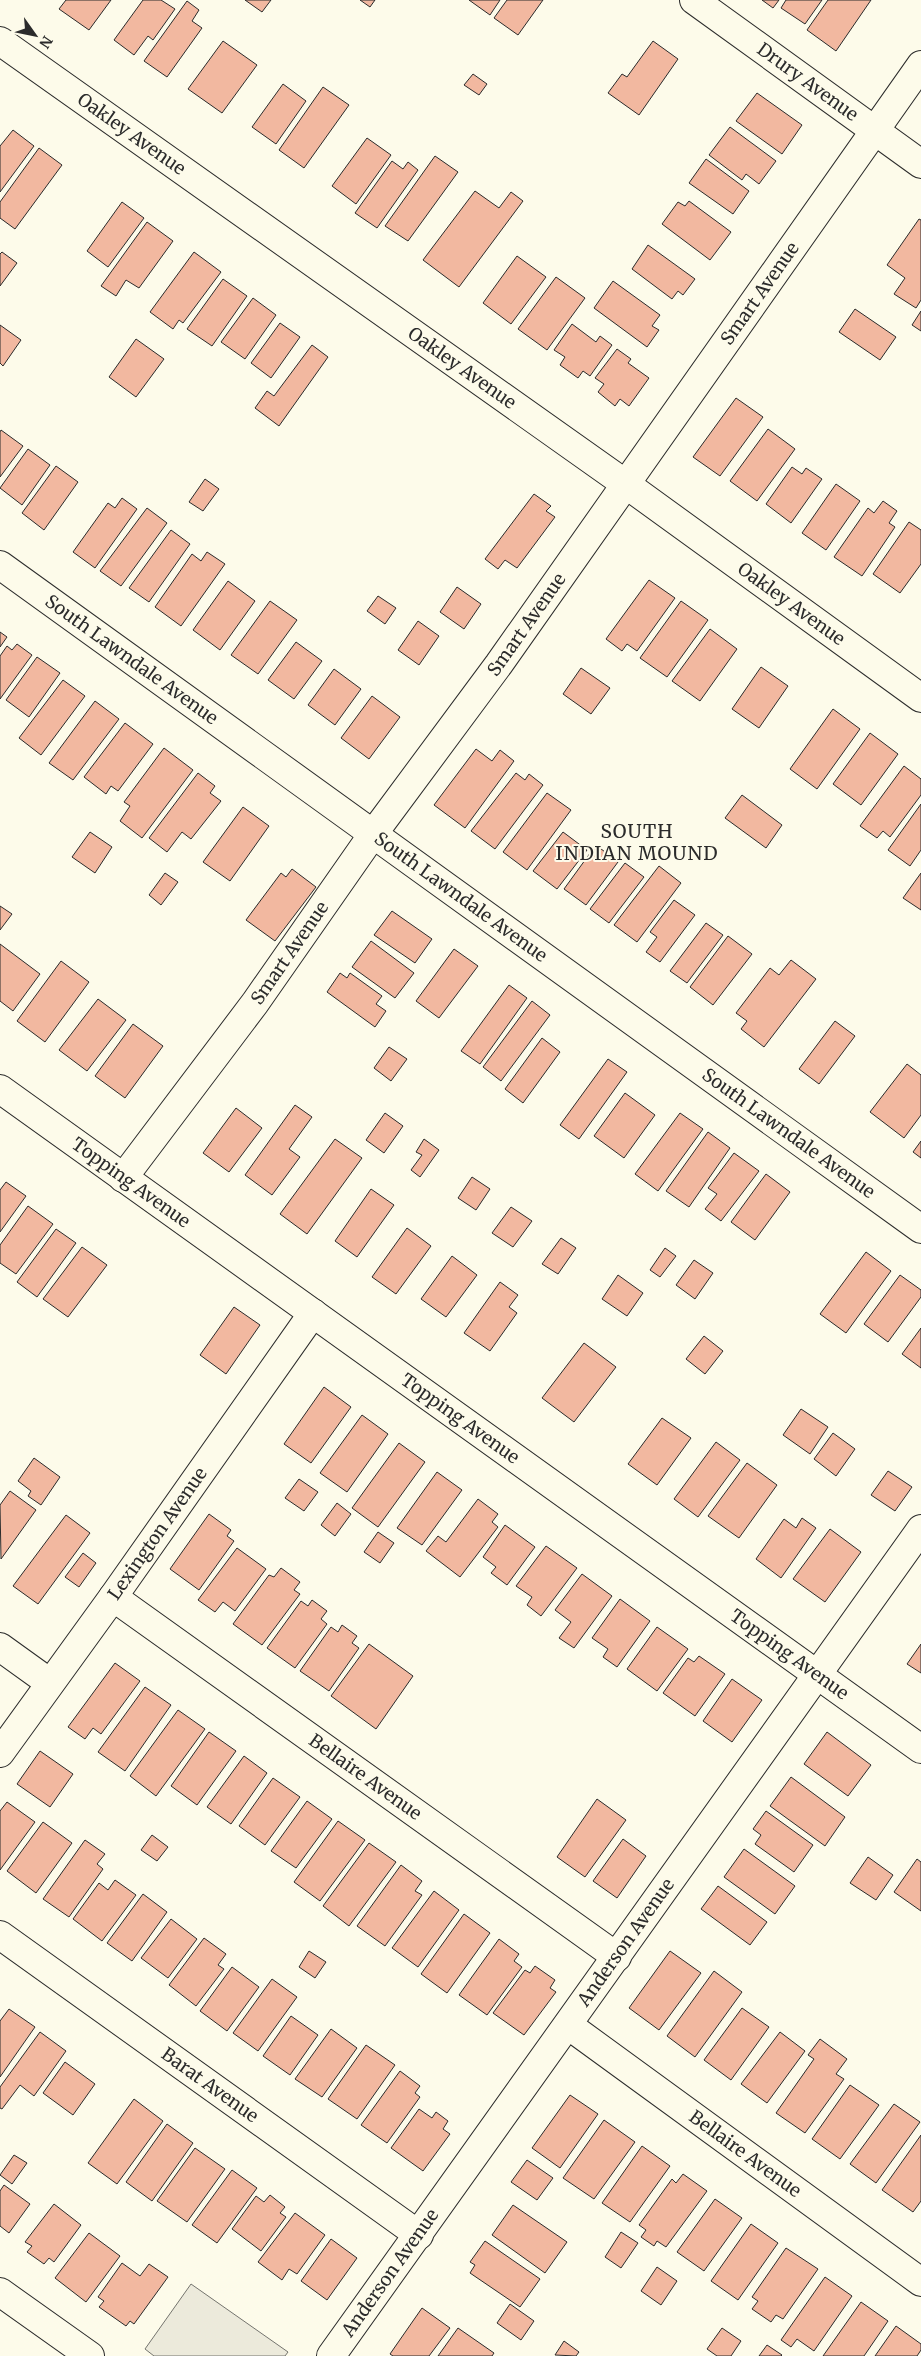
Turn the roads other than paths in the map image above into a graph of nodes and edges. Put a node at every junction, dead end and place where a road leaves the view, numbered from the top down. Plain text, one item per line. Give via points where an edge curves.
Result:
1 (694, 0) edge
2 (0, 41) edge
3 (921, 65) edge
4 (875, 131) junction
5 (921, 164) edge
6 (627, 485) junction
7 (0, 565) edge
8 (921, 698) edge
9 (373, 834) junction
10 (0, 1089) edge
11 (123, 1178) junction
12 (921, 1229) edge
13 (312, 1313) junction
14 (921, 1529) edge
15 (113, 1597) junction
16 (0, 1647) edge
17 (818, 1674) junction
18 (50, 1683) junction
19 (921, 1749) edge
20 (0, 1753) edge
21 (0, 1935) edge
22 (617, 1957) junction
23 (568, 2025) junction
24 (419, 2234) junction
25 (921, 2282) edge
26 (0, 2292) edge
27 (90, 2356) edge
28 (331, 2356) edge

1 - 4 street, Drury Avenue
2 - 6 street, Oakley Avenue
3 - 4 street, Smart Avenue
4 - 5 street, Drury Avenue
4 - 6 street, Smart Avenue
6 - 8 street, Oakley Avenue
6 - 9 street, Smart Avenue
7 - 9 street, South Lawndale Avenue
9 - 11 street, Smart Avenue via 255,1003
9 - 12 street, South Lawndale Avenue
10 - 11 street, Topping Avenue
11 - 13 street, Topping Avenue
13 - 15 street, Lexington Avenue
13 - 17 street, Topping Avenue
14 - 17 street, Anderson Avenue
15 - 18 street, Lexington Avenue
15 - 22 street, Bellaire Avenue
16 - 18 street
17 - 19 street, Topping Avenue
17 - 22 street, Anderson Avenue
18 - 20 street, Lexington Avenue
21 - 24 street, Barat Avenue
22 - 23 street, Anderson Avenue
23 - 24 street, Anderson Avenue
23 - 25 street, Bellaire Avenue
24 - 28 street, Anderson Avenue
26 - 27 street

